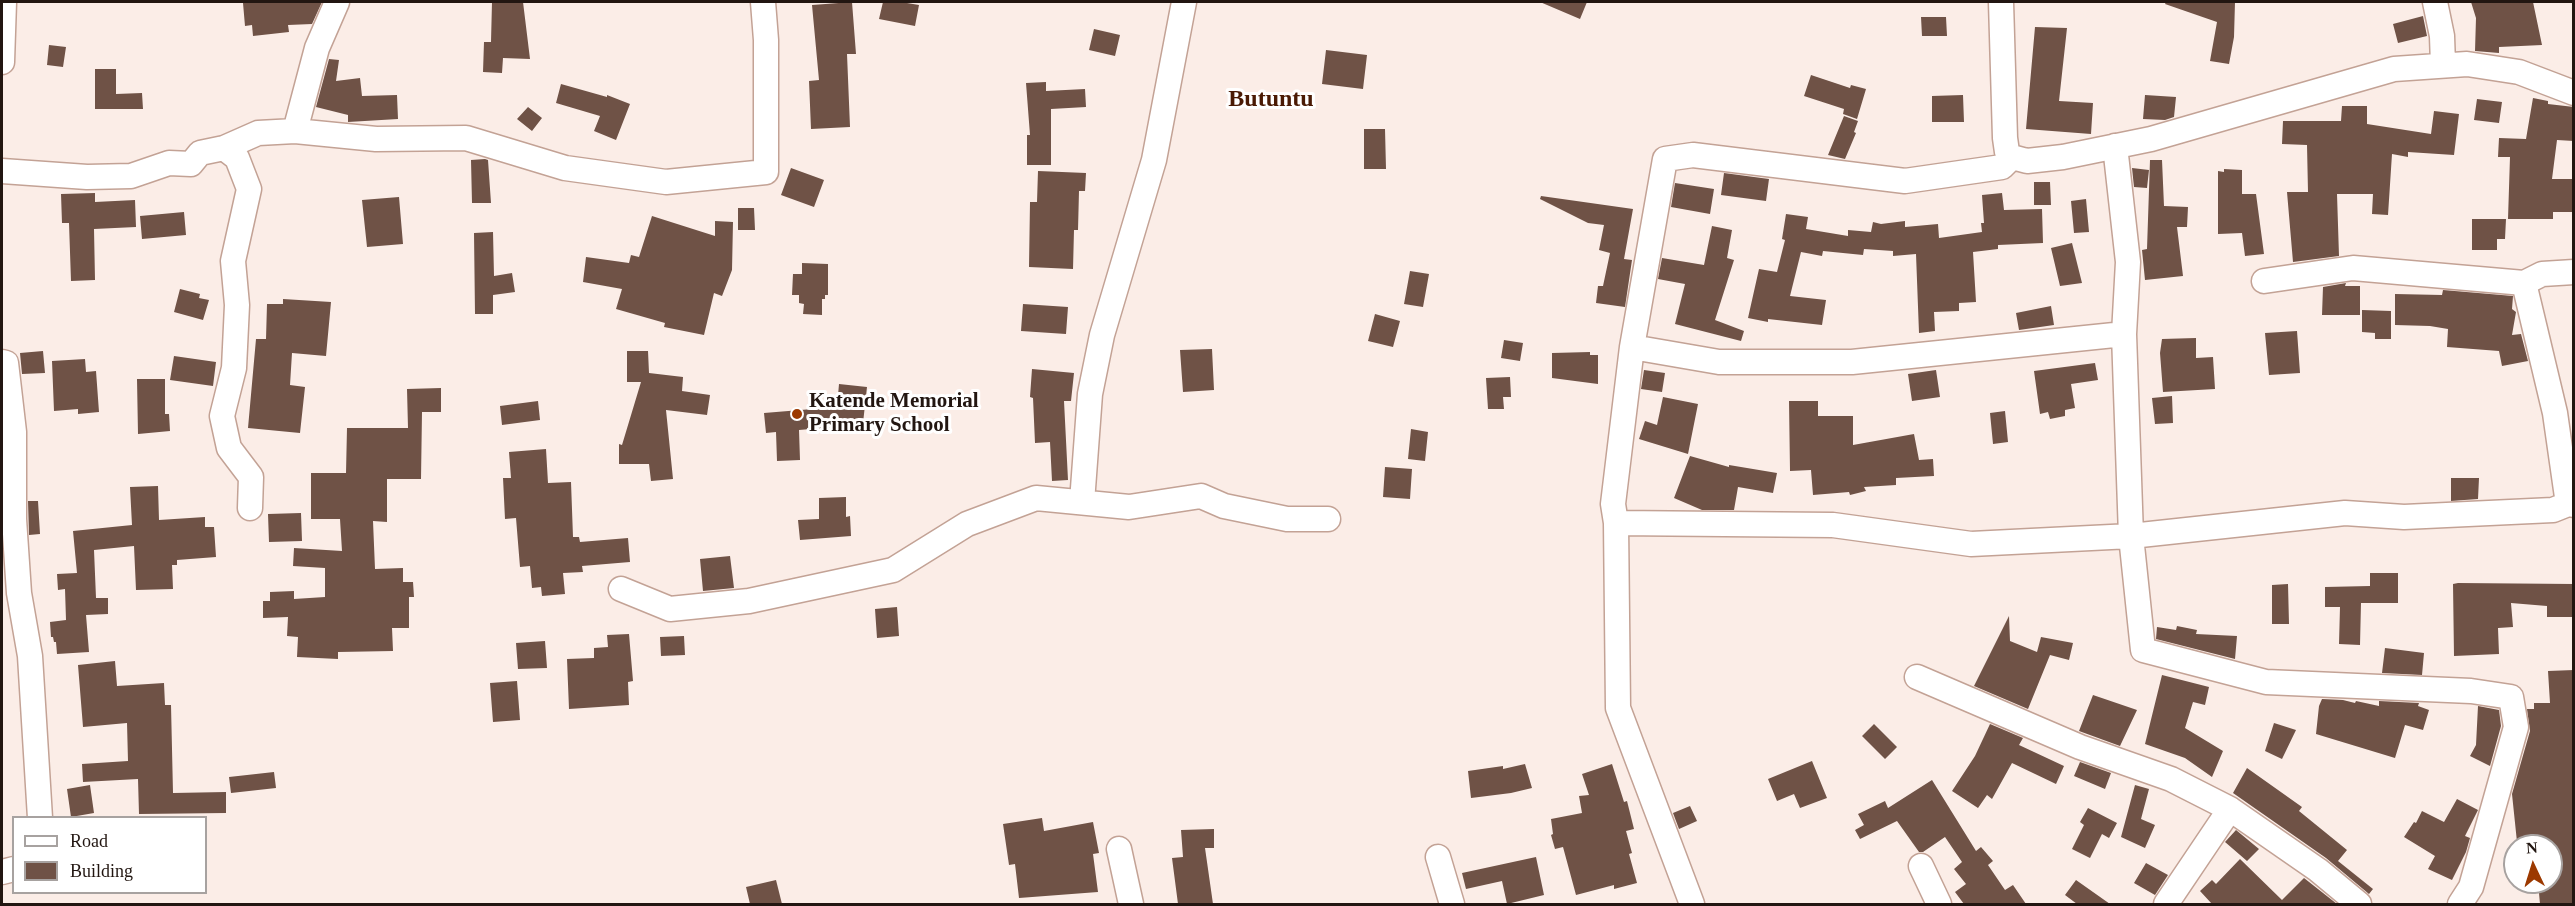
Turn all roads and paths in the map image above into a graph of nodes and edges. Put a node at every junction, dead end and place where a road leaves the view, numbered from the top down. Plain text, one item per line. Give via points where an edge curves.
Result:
1 (4, 2) edge
2 (337, 2) edge
3 (763, 2) edge
4 (1184, 2) edge
5 (2001, 2) edge
6 (2435, 2) edge
7 (2, 62) edge
8 (2444, 66) junction
9 (2574, 93) edge
10 (295, 131) junction
11 (2115, 146) junction
12 (224, 148) junction
13 (2012, 157) junction
14 (2, 171) edge
15 (2574, 272) edge
16 (2265, 281) dead end
17 (2524, 283) junction
18 (2124, 334) junction
19 (1632, 347) junction
20 (2, 362) edge
21 (1082, 502) junction
22 (2571, 504) edge
23 (250, 508) dead end
24 (1328, 519) dead end
25 (1616, 523) junction
26 (2131, 536) junction
27 (621, 589) dead end
28 (1917, 677) dead end
29 (2230, 808) junction
30 (40, 816) edge
31 (1119, 849) dead end
32 (1438, 857) dead end
33 (1921, 866) dead end
34 (1131, 904) edge
35 (1452, 904) edge
36 (1692, 904) edge
37 (1939, 904) edge
38 (2166, 904) edge
39 (2359, 904) edge
40 (2460, 904) edge

1 - 7 street
2 - 10 street via 318,48
3 - 10 street via 766,172 666,182 565,168 466,138 375,139
4 - 21 street via 1154,160 1102,335 1090,394
5 - 13 street via 2005,138
6 - 8 street
8 - 9 street via 2467,64 2518,72
8 - 11 street via 2394,69 2246,113
10 - 12 street via 258,133
11 - 13 street via 2036,160
11 - 18 street via 2128,262
12 - 14 street via 200,153 191,164 169,163 131,176
12 - 23 street via 237,158 249,189 234,261 234,368 222,417 229,448 251,477
13 - 19 street via 2002,167 1905,181 1694,155 1665,159
15 - 17 street via 2542,274
16 - 17 street via 2353,268
17 - 22 street via 2555,413
18 - 19 street via 1852,362 1719,362
18 - 26 street
19 - 25 street via 1613,504
20 - 30 street via 6,363 14,432 14,519 19,593 30,656
21 - 24 street via 1129,507 1200,496 1224,506 1287,519
21 - 27 street via 1036,498 967,524 893,570 749,601 670,609
22 - 26 street via 2553,510 2404,517 2345,513
25 - 26 street via 1833,525 1971,544
25 - 36 street via 1618,708
26 - 40 street via 2143,650 2266,682 2471,691 2511,697 2516,727 2471,887
28 - 29 street via 2080,747 2171,779
29 - 38 street
29 - 39 street
31 - 34 street
32 - 35 street
33 - 37 street

